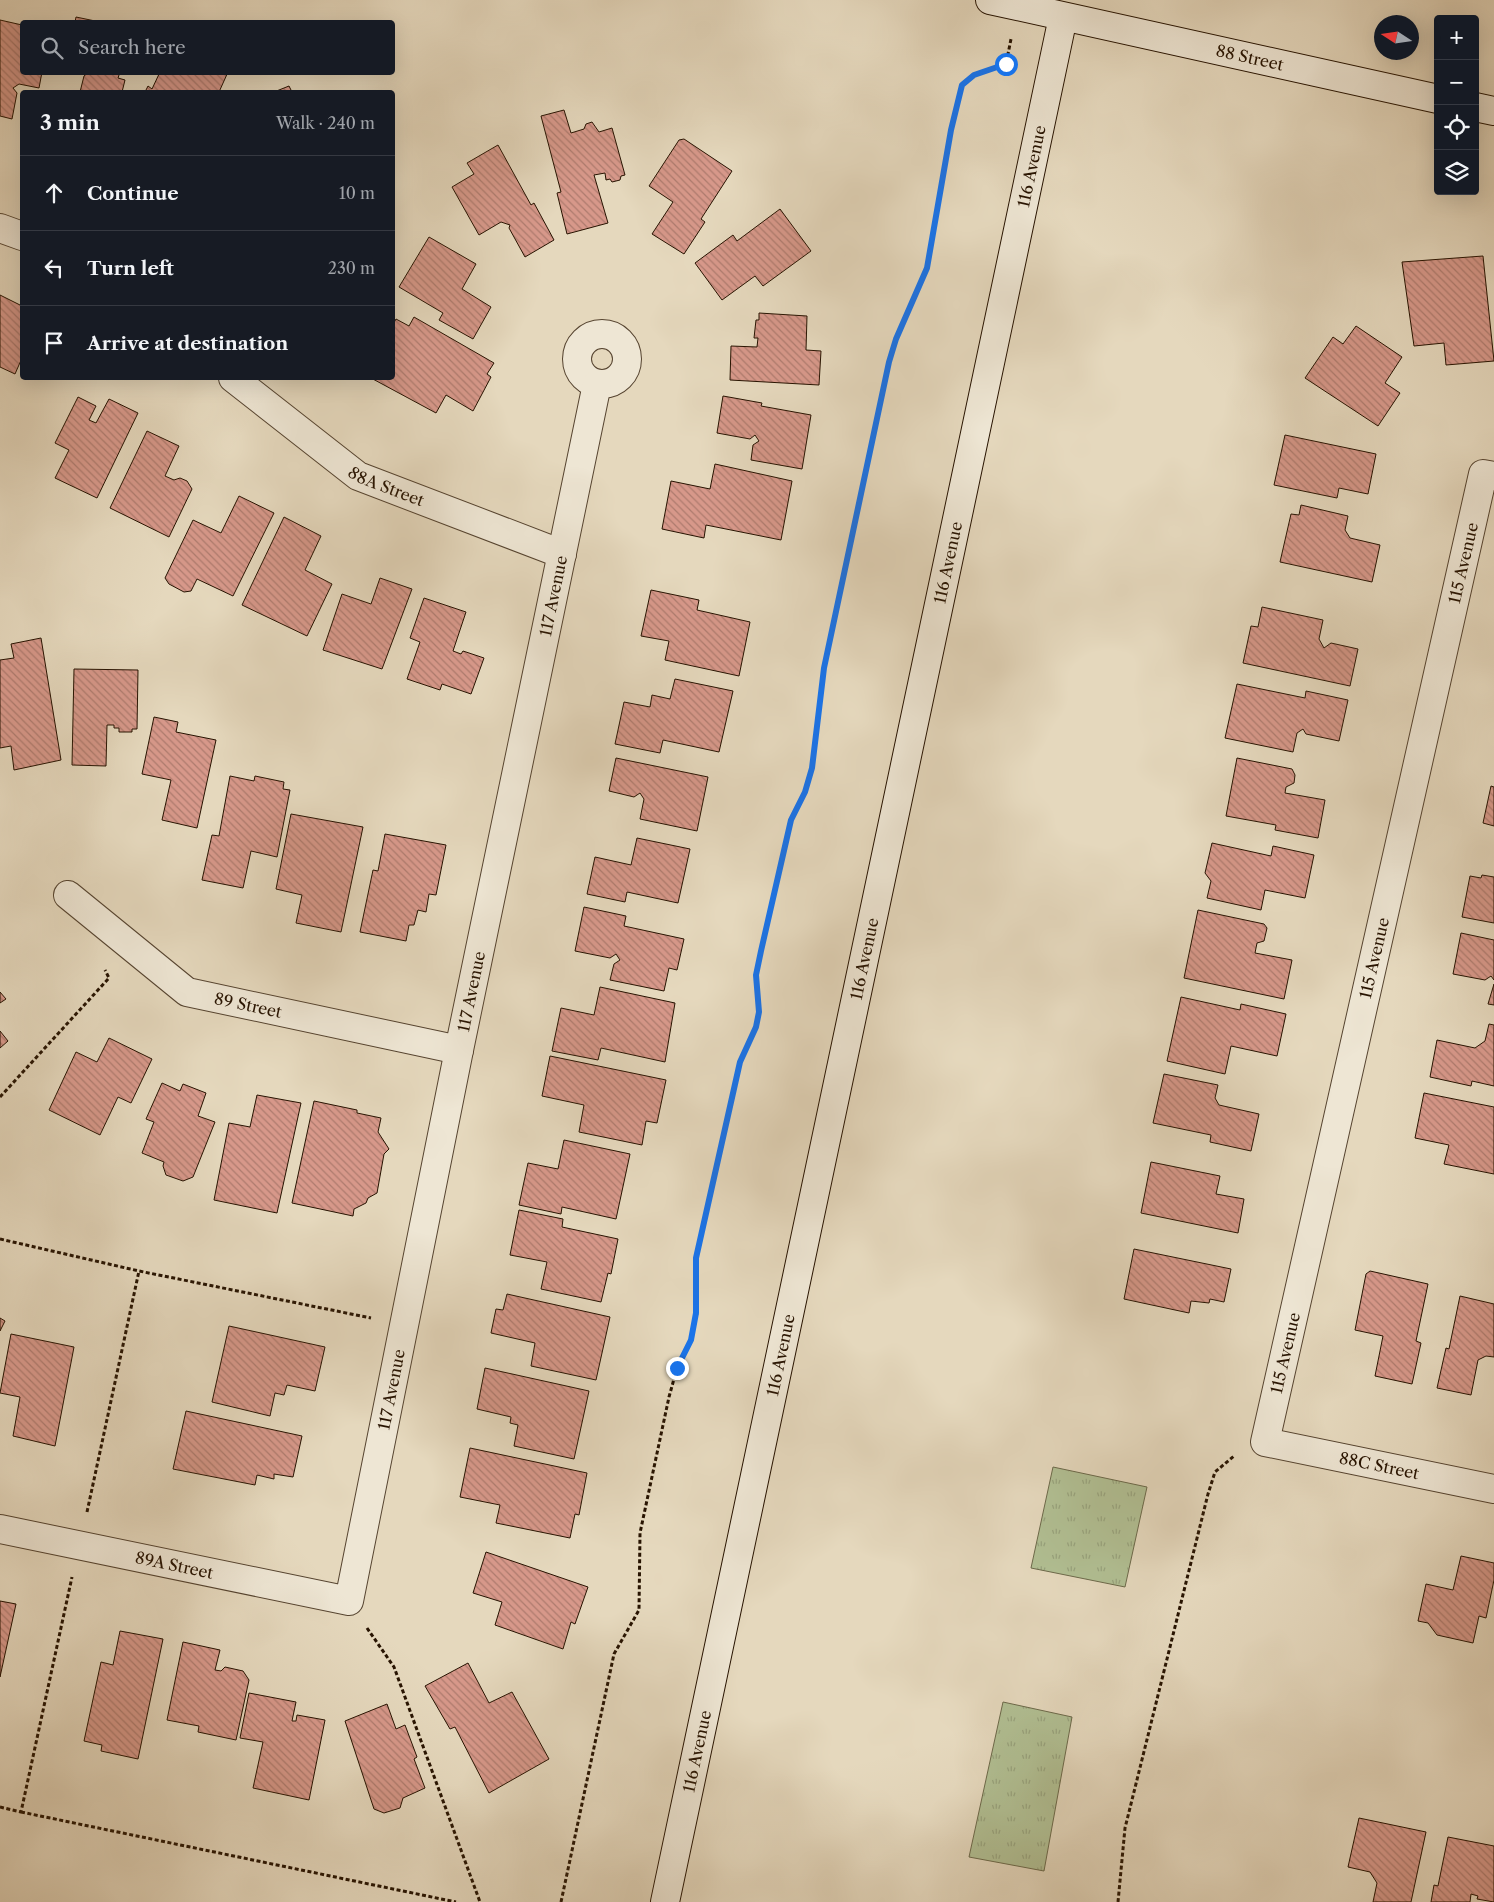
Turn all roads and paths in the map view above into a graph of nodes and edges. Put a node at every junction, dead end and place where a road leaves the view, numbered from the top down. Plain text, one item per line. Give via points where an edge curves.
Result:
1 (990, 0) edge
2 (1019, 6) junction
3 (1063, 17) junction
4 (1434, 98) edge
5 (1479, 108) edge
6 (1494, 111) edge
7 (0, 228) edge
8 (20, 235) edge
9 (236, 380) edge
10 (597, 384) dead end
11 (1489, 475) edge
12 (562, 554) junction
13 (68, 895) dead end
14 (101, 962) dead end
15 (459, 1050) junction
16 (0, 1097) edge
17 (0, 1239) edge
18 (139, 1271) junction
19 (404, 1324) junction
20 (1265, 1442) junction
21 (1494, 1489) edge
22 (0, 1529) edge
23 (79, 1545) junction
24 (348, 1601) junction
25 (0, 1807) edge
26 (21, 1812) junction
27 (442, 1901) edge
28 (456, 1902) edge
29 (480, 1902) edge
30 (561, 1902) edge
31 (665, 1902) edge
32 (1118, 1902) edge

1 - 2 street, 88 Street
2 - 3 street, 88 Street
2 - 30 path via 1006,64 974,75 962,85 927,268 889,362 824,668 812,768 791,820 756,975 759,1012 756,1027 740,1062 696,1258 696,1313 691,1340 677,1368 669,1397 640,1532 639,1610 614,1654
3 - 4 street, 88 Street
3 - 31 street, 116 Avenue
5 - 6 street
7 - 8 street
9 - 12 street, 88A Street via 358,476
10 - 12 street, 117 Avenue
11 - 20 street, 115 Avenue
12 - 15 street, 117 Avenue
13 - 15 street, 89 Street via 187,992
14 - 16 path via 109,978
15 - 19 street, 117 Avenue
17 - 18 path
18 - 19 path
18 - 23 path
19 - 24 street, 117 Avenue
20 - 21 street, 88C Street
20 - 32 path via 1236,1455 1215,1472 1125,1828
22 - 23 street, 89A Street
23 - 24 street, 89A Street
23 - 26 path
24 - 29 path via 394,1667
25 - 26 path
26 - 27 path
27 - 28 path

